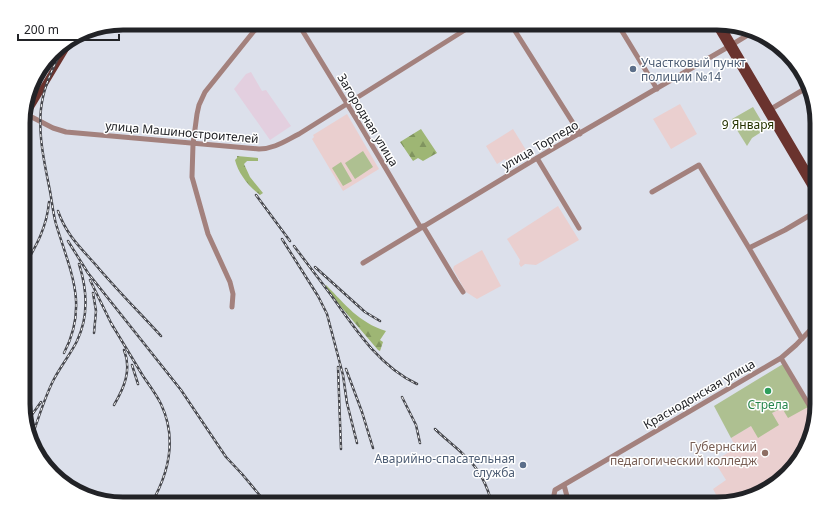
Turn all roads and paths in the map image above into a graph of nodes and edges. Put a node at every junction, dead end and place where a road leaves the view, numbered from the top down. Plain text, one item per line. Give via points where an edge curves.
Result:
1 (302, 30) edge
2 (465, 30) edge
3 (514, 30) edge
4 (621, 30) edge
5 (719, 30) edge
6 (254, 31) edge
7 (724, 31) edge
8 (747, 35) edge
9 (731, 46) junction
10 (66, 50) edge
11 (49, 67) edge
12 (53, 72) junction
13 (657, 89) junction
14 (803, 90) edge
15 (346, 103) junction
16 (32, 105) edge
17 (771, 109) junction
18 (30, 118) edge
19 (580, 134) junction
20 (193, 144) junction
21 (538, 158) junction
22 (810, 166) edge
23 (806, 169) junction
24 (810, 176) edge
25 (810, 185) edge
26 (652, 192) dead end
27 (810, 215) edge
28 (422, 227) junction
29 (579, 228) dead end
30 (749, 248) junction
31 (363, 263) dead end
32 (463, 292) dead end
33 (232, 307) dead end
34 (810, 330) edge
35 (802, 339) junction
36 (781, 358) junction
37 (810, 407) edge
38 (564, 485) junction
39 (554, 497) edge
40 (567, 497) edge

1 - 15 street, Загородная улица
2 - 15 street, улица Машиностроителей
3 - 19 street
4 - 13 street
5 - 9 main road
6 - 20 street via 205,92 199,104
7 - 9 main road
8 - 9 street, улица Торпедо
9 - 13 street, улица Торпедо
9 - 17 main road
9 - 25 main road
10 - 12 main road
11 - 12 main road
12 - 16 main road
13 - 19 street, улица Торпедо
14 - 17 street
15 - 20 street, улица Машиностроителей via 272,148
15 - 28 street, Загородная улица
17 - 23 main road
18 - 20 street, улица Машиностроителей via 66,132
19 - 21 street, улица Торпедо
20 - 33 street via 192,177 208,234 230,282 233,294
21 - 28 street, улица Торпедо
21 - 29 street
22 - 23 street
23 - 24 main road
26 - 30 street via 699,165
27 - 30 street
28 - 31 street, улица Торпедо
28 - 32 street, Загородная улица
30 - 35 street
34 - 35 street, Краснодонская улица
35 - 36 street, Краснодонская улица
36 - 37 street
36 - 38 street, Краснодонская улица
38 - 39 street, Краснодонская улица via 555,490
38 - 40 street

